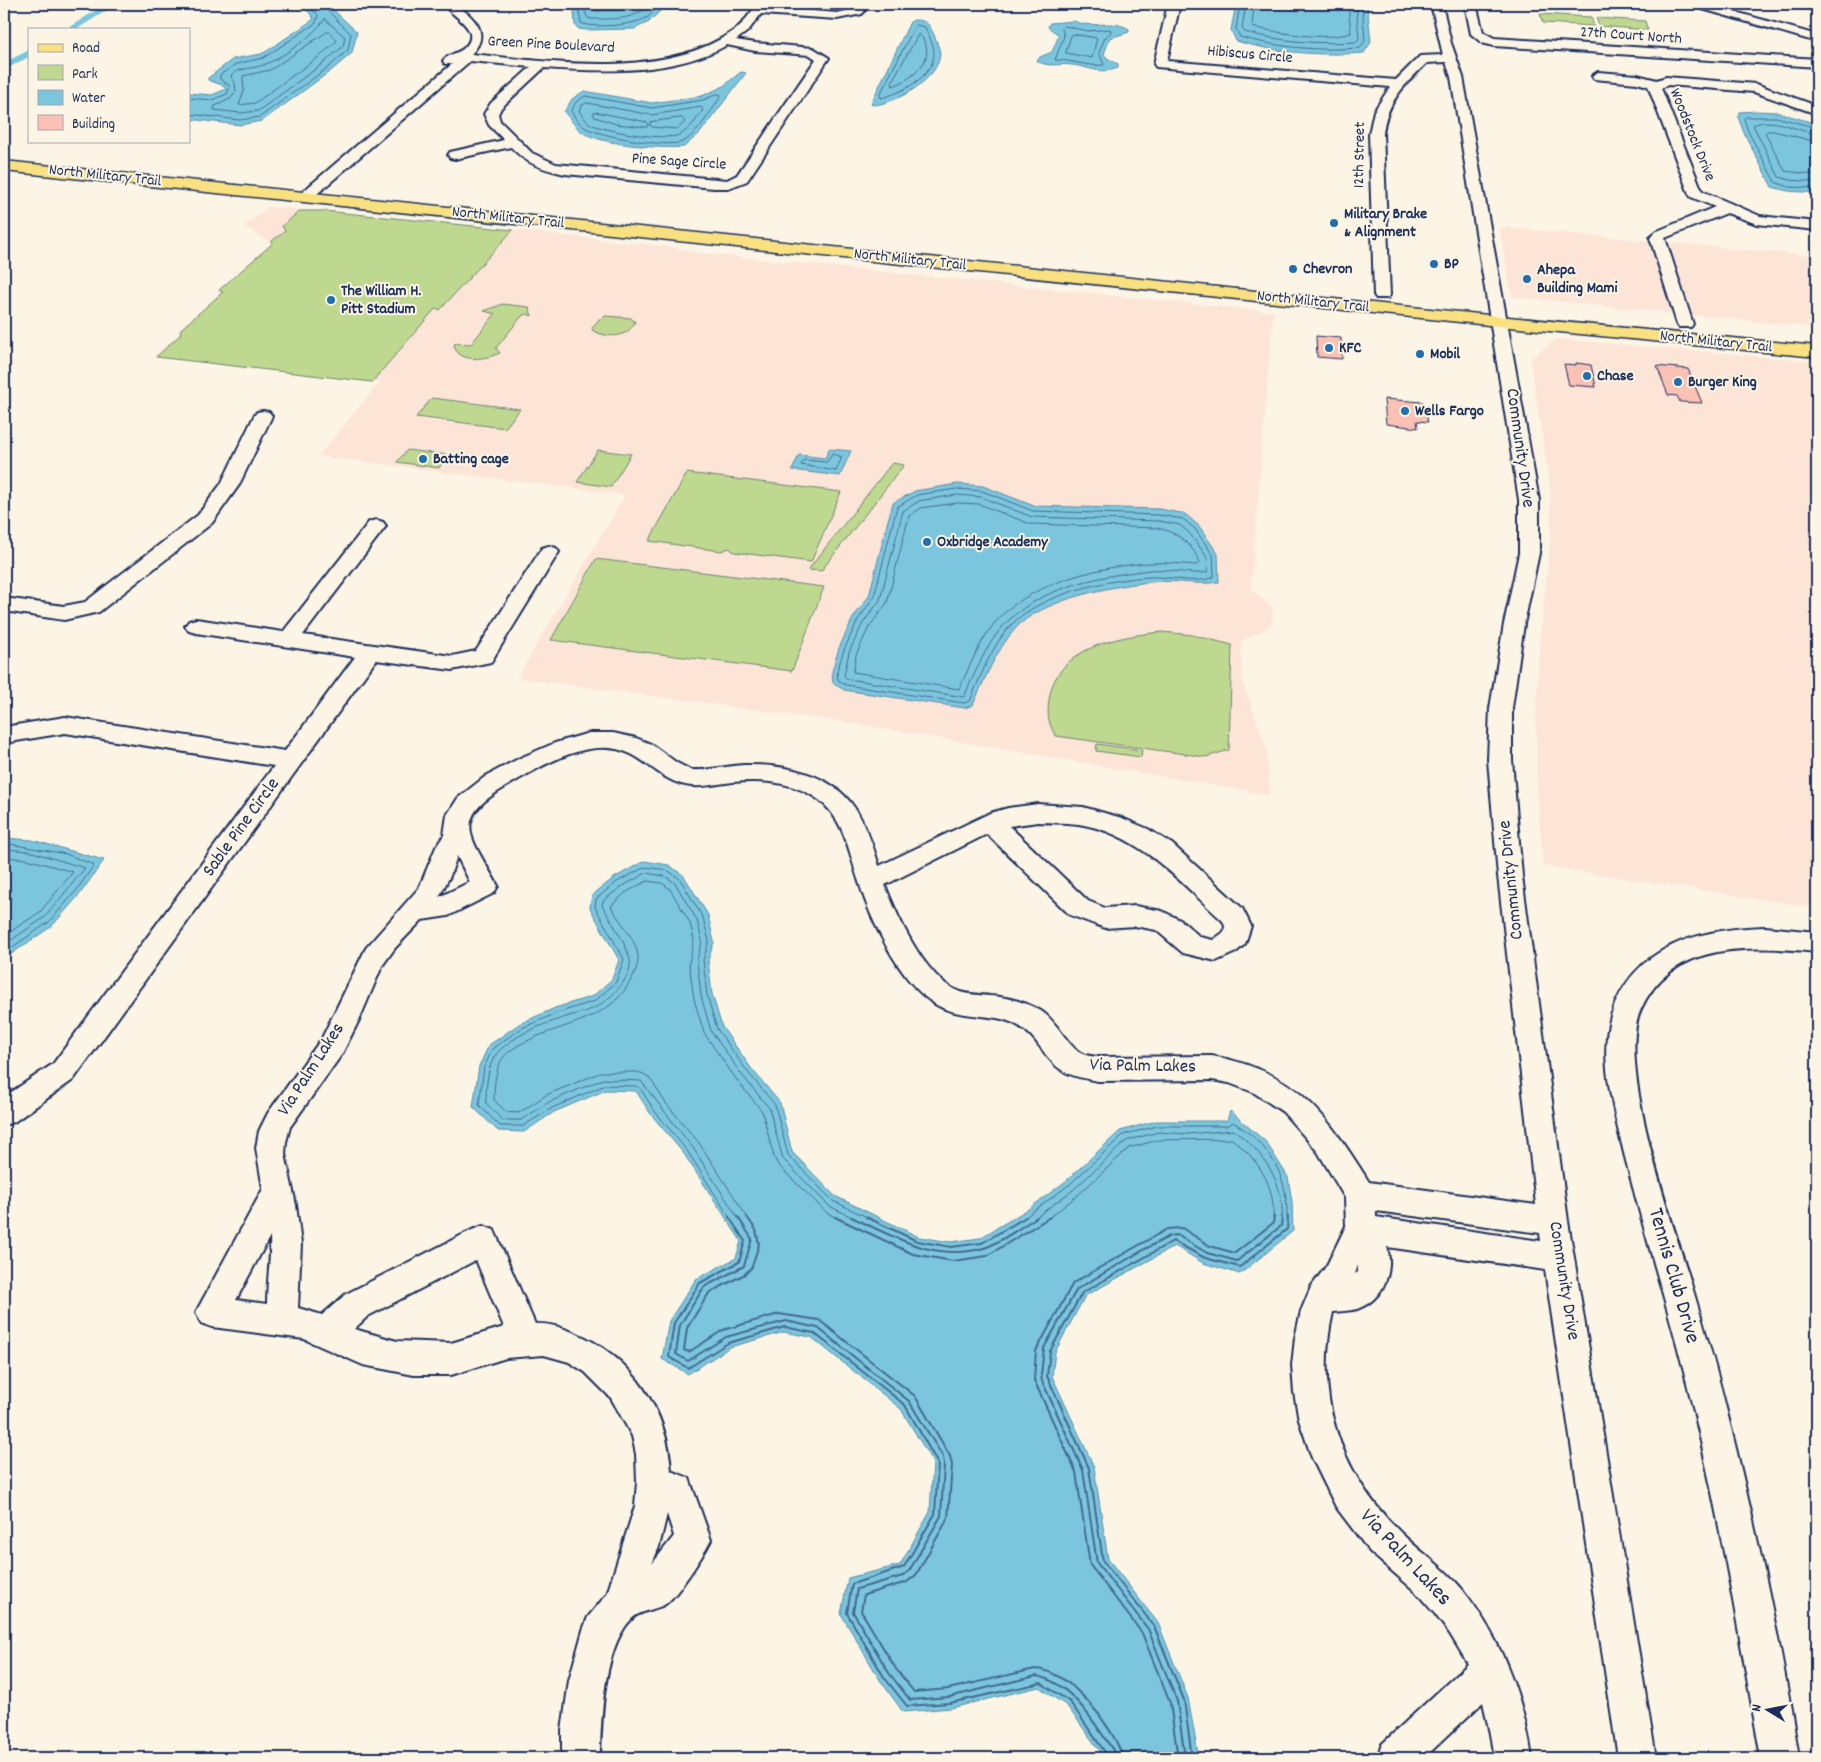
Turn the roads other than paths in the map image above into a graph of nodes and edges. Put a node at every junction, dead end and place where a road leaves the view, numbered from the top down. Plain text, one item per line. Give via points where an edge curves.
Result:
1 (448, 4) edge
2 (864, 4) edge
3 (1174, 4) edge
4 (1437, 4) edge
5 (1471, 4) edge
6 (1696, 4) edge
7 (1733, 4) edge
8 (761, 7) edge
9 (1720, 10) junction
10 (1817, 38) edge
11 (726, 41) junction
12 (467, 55) junction
13 (1450, 58) junction
14 (1817, 63) edge
15 (541, 64) junction
16 (1598, 76) dead end
17 (1399, 84) junction
18 (1656, 84) junction
19 (1807, 93) dead end
20 (1788, 100) junction
21 (1817, 110) edge
22 (514, 142) junction
23 (4, 154) edge
24 (456, 155) dead end
25 (4, 166) edge
26 (303, 190) junction
27 (1726, 208) junction
28 (1817, 226) edge
29 (865, 249) junction
30 (1382, 295) junction
31 (1498, 314) junction
32 (1685, 324) junction
33 (1817, 336) edge
34 (1817, 352) edge
35 (263, 416) dead end
36 (376, 526) dead end
37 (549, 552) dead end
38 (4, 604) edge
39 (196, 626) dead end
40 (289, 639) junction
41 (370, 652) junction
42 (4, 735) edge
43 (291, 760) junction
44 (990, 822) junction
45 (457, 833) junction
46 (870, 881) junction
47 (417, 911) junction
48 (1817, 942) edge
49 (4, 1113) edge
50 (278, 1191) junction
51 (1360, 1195) junction
52 (1554, 1221) junction
53 (1361, 1228) junction
54 (1560, 1258) junction
55 (282, 1322) junction
56 (325, 1334) junction
57 (525, 1339) junction
58 (654, 1482) junction
59 (623, 1603) junction
60 (1490, 1669) junction
61 (1412, 1753) edge
62 (581, 1758) edge
63 (1513, 1758) edge
64 (1637, 1758) edge
65 (1780, 1758) edge

1 - 12 street, Green Pine Boulevard via 465,16 474,28 475,38
2 - 8 street via 858,12 843,16
3 - 17 street, Hibiscus Circle via 1160,64
4 - 13 street, Community Drive
5 - 14 street, 27th Court North via 1477,34 1494,42
6 - 9 street
7 - 9 street
8 - 11 street, Green Pine Boulevard via 743,29
9 - 10 street
11 - 15 street, Green Pine Boulevard via 687,56 644,64 592,67
11 - 22 street, Pine Sage Circle via 813,52 823,58 742,178 736,182 714,184 565,170 531,159
12 - 15 street, Green Pine Boulevard
12 - 26 street, Green Pine Boulevard
13 - 17 street, 12th Street via 1424,59
13 - 31 street, Community Drive via 1464,109
15 - 22 street, Pine Sage Circle via 492,112 492,120
16 - 18 street, Woodstock Drive
17 - 30 street, 12th Street via 1383,103 1376,125
18 - 20 street, Woodstock Drive via 1672,81 1749,87
18 - 27 street, Woodstock Drive via 1654,86 1694,191 1701,198
19 - 20 street
20 - 21 street, Woodstock Drive
22 - 24 street
23 - 26 main road, North Military Trail
25 - 26 main road, North Military Trail
26 - 29 main road, North Military Trail
27 - 28 street, Woodstock Drive via 1757,220
27 - 32 street via 1657,238
29 - 30 main road, North Military Trail
29 - 31 main road, North Military Trail
30 - 31 main road, North Military Trail
31 - 32 main road, North Military Trail
31 - 34 main road, North Military Trail
31 - 52 street, Community Drive via 1529,500 1529,553 1502,703 1500,760 1510,876
32 - 33 main road, North Military Trail
35 - 38 street via 230,485 205,519 92,607 64,614
36 - 40 street
37 - 41 street via 483,658 452,663
39 - 40 street
40 - 41 street
41 - 43 street
42 - 43 street, Sable Pine Circle via 65,725
43 - 49 street, Sable Pine Circle via 63,1072
44 - 44 street via 1078,908 1105,918 1135,916 1162,921 1192,946 1216,951 1236,937 1238,926 1232,915 1163,851 1126,829 1083,816 1053,813 1023,814
44 - 46 street
45 - 46 street, Via Palm Lakes via 459,816 482,790 569,745 594,740 613,741 641,750 671,771 691,778 770,774 796,779 819,789 838,803 851,823 862,845
45 - 47 street, Via Palm Lakes via 431,891
45 - 47 street via 485,886 439,909
46 - 51 street, Via Palm Lakes via 902,948 938,993 965,1005 994,1006 1024,1015 1048,1034 1069,1060 1082,1066 1212,1068 1238,1073 1263,1083 1305,1116 1328,1143
47 - 50 street, Via Palm Lakes via 372,959 339,1035 315,1072 281,1114 271,1144 270,1160
48 - 65 street, Tennis Club Drive via 1787,938 1728,938 1678,954 1642,983 1630,1002 1621,1030 1622,1081 1638,1152 1718,1441 1752,1598
50 - 55 street, Via Palm Lakes via 287,1256 283,1274
50 - 55 street via 212,1312
51 - 52 street
51 - 53 street, Via Palm Lakes
52 - 54 street, Community Drive
53 - 54 street
53 - 60 street, Via Palm Lakes via 1370,1241 1374,1270 1369,1282 1355,1294 1322,1298 1309,1342 1308,1376 1313,1410 1324,1446 1341,1483 1364,1518 1449,1602
54 - 64 street, Community Drive
55 - 56 street via 305,1324
56 - 57 street via 363,1349 414,1359 451,1359 488,1346
56 - 57 street via 357,1305 483,1240
57 - 58 street via 544,1339 580,1351 596,1361 622,1386 643,1419 649,1436
58 - 59 street via 648,1527 632,1567
58 - 59 street via 677,1490 693,1540 653,1591
59 - 62 street via 601,1630 588,1680
60 - 61 street
60 - 63 street, Via Palm Lakes via 1506,1716

